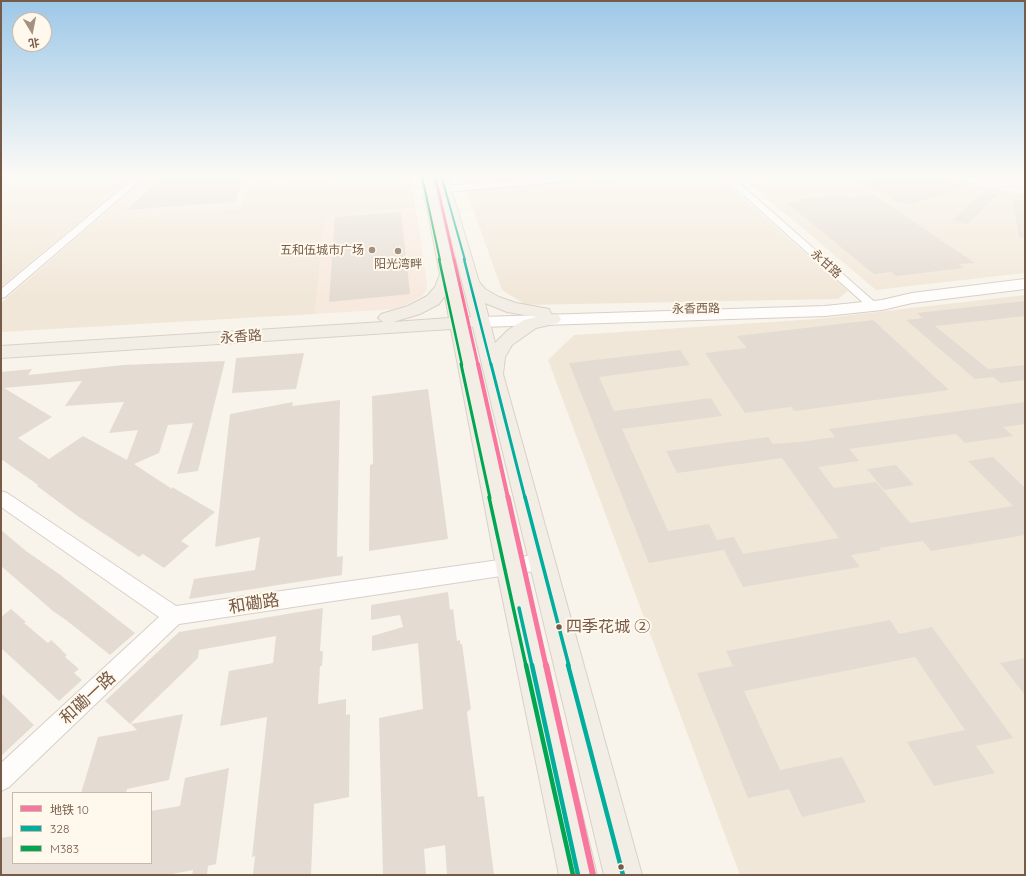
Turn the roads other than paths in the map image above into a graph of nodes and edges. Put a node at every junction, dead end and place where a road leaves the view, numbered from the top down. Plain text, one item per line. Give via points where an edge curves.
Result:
1 (95, 216) edge
2 (436, 216) edge
3 (452, 216) edge
4 (771, 216) edge
5 (448, 274) junction
6 (469, 276) junction
7 (1025, 284) edge
8 (1, 295) edge
9 (869, 303) junction
10 (548, 316) junction
11 (469, 319) junction
12 (374, 321) junction
13 (394, 327) junction
14 (1, 344) edge
15 (1, 352) edge
16 (477, 373) junction
17 (1, 498) edge
18 (541, 562) junction
19 (510, 566) junction
20 (174, 616) junction
21 (1, 780) edge
22 (578, 875) edge
23 (623, 875) edge

1 - 8 street
2 - 5 main road
3 - 6 main road
4 - 9 street, 永甘路
5 - 6 main road
5 - 11 main road
5 - 12 main road via 439,294 428,303 403,314
6 - 10 main road via 479,293 493,301
6 - 11 main road
7 - 9 main road, 永香西路
9 - 10 main road, 永香西路 via 801,313
10 - 11 main road, 永香西路
10 - 16 main road via 514,334 505,342 496,357
11 - 12 main road, 永香路
11 - 13 main road, 永香路
11 - 16 main road
12 - 14 main road, 永香路
13 - 15 main road, 永香路
13 - 16 main road via 416,329 437,335 454,347
16 - 18 main road
16 - 19 main road
17 - 20 street
18 - 19 street, 和磡路
18 - 23 main road
19 - 20 street, 和磡路
19 - 22 main road
20 - 21 street, 和磡一路

